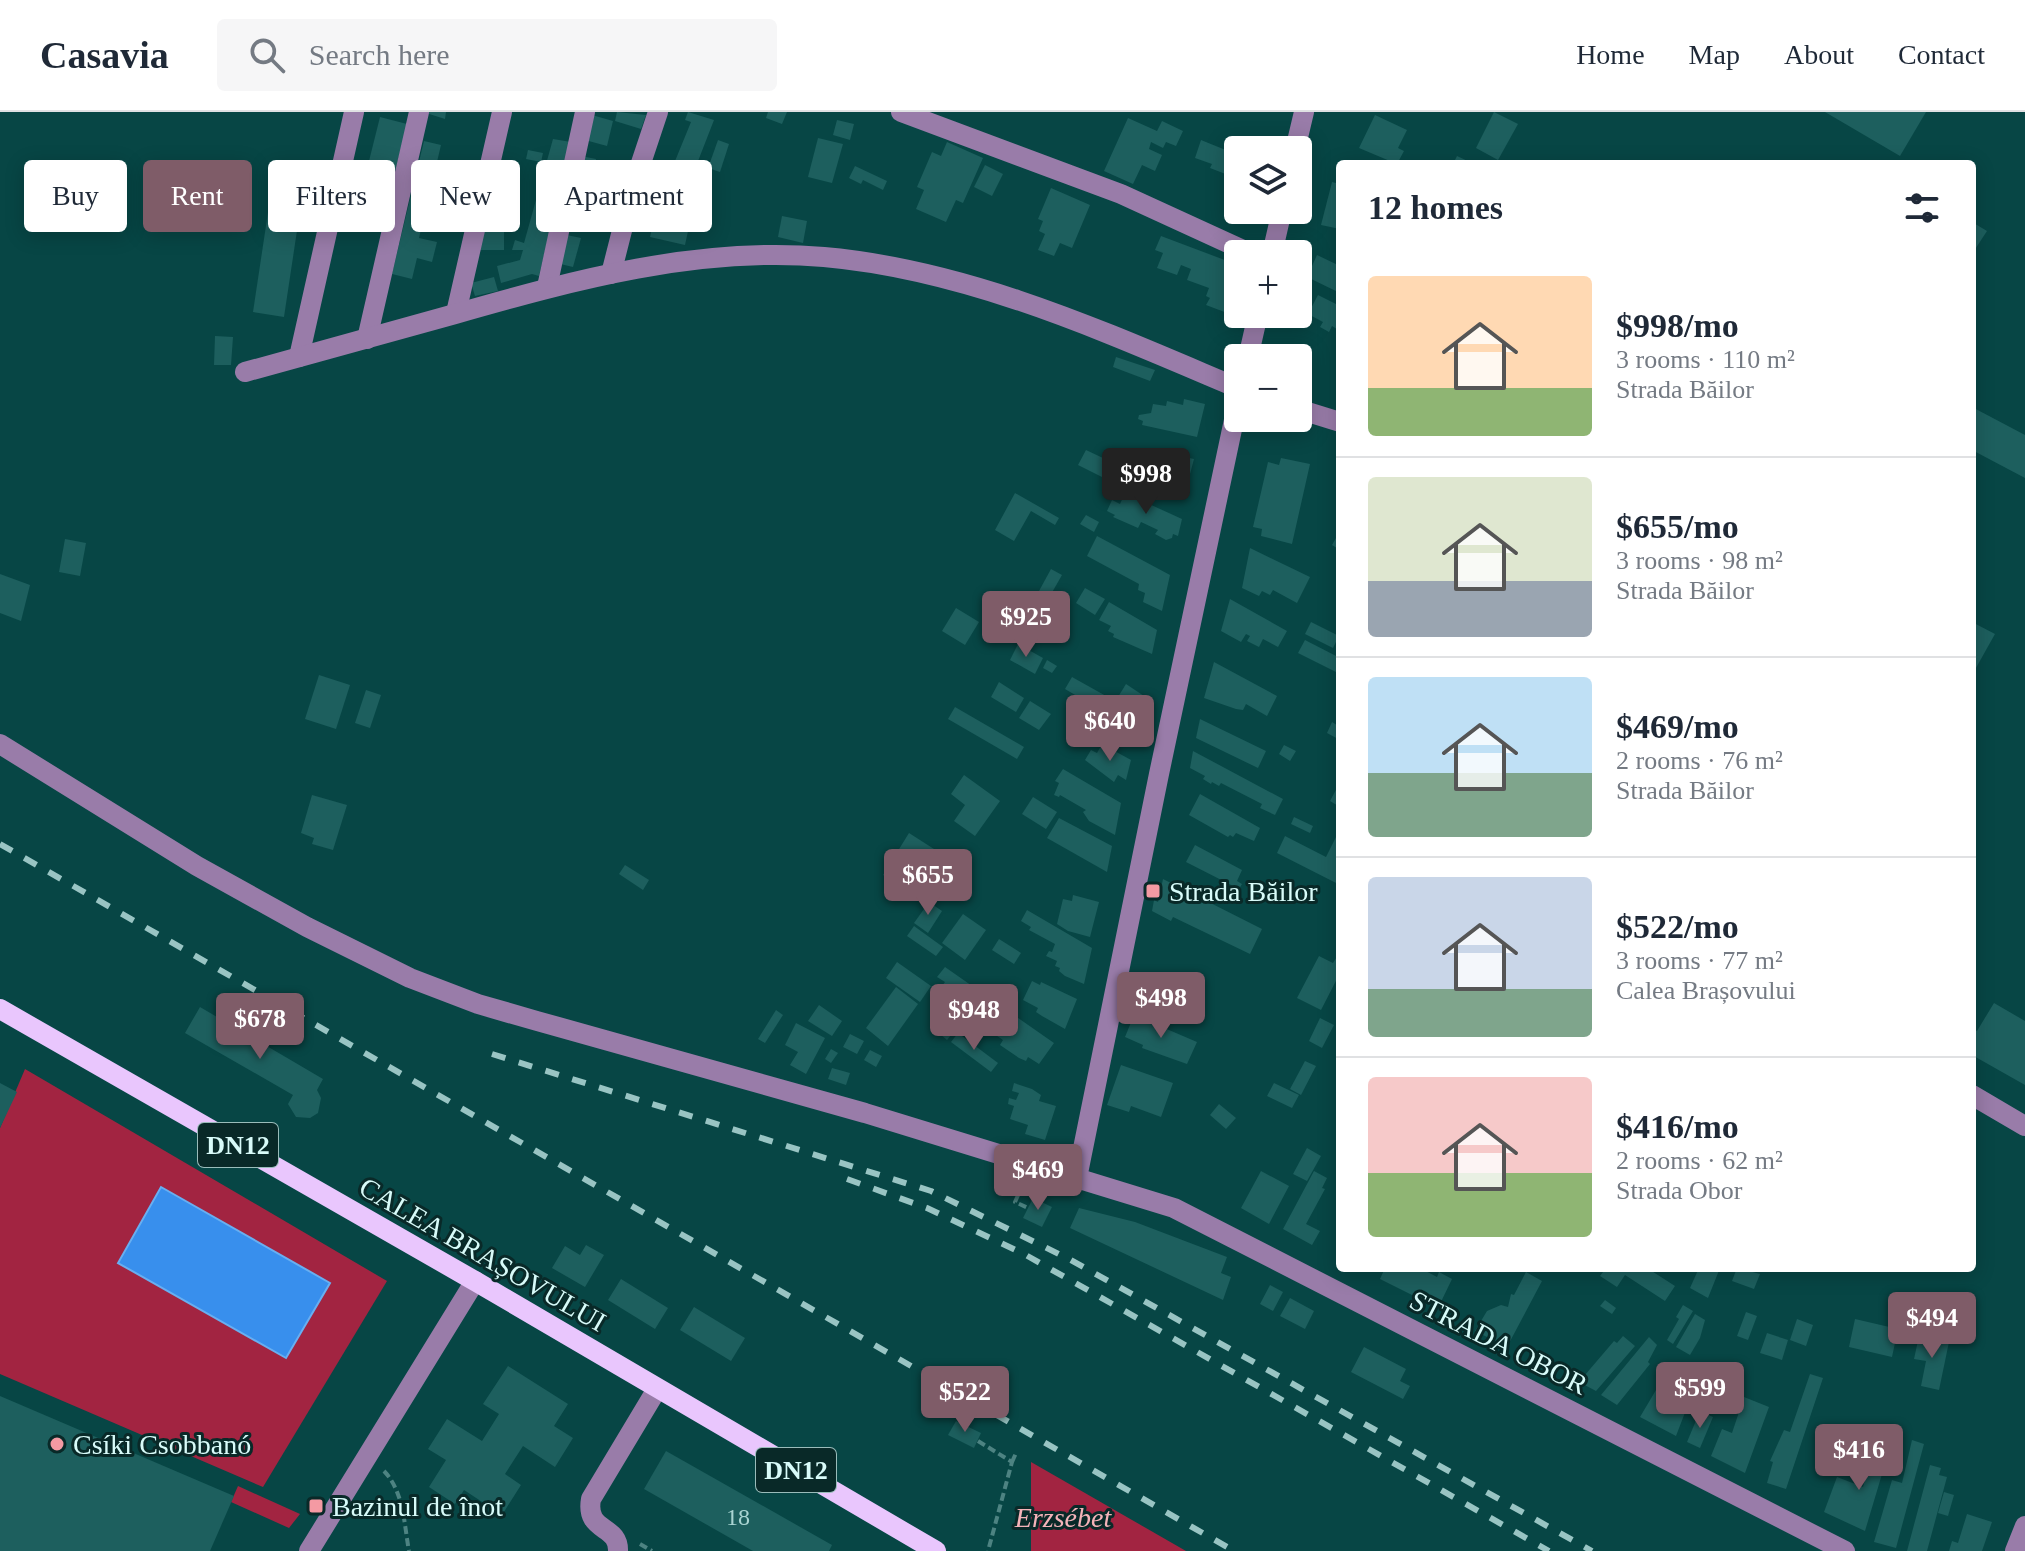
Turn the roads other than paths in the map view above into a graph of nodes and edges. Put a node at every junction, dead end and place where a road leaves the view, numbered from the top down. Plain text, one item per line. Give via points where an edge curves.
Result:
1 (354, 112) edge
2 (419, 112) edge
3 (502, 112) edge
4 (585, 112) edge
5 (658, 112) edge
6 (901, 112) edge
7 (1304, 112) edge
8 (1298, 136) edge
9 (1224, 241) edge
10 (611, 274) junction
11 (547, 287) junction
12 (456, 313) junction
13 (367, 339) junction
14 (299, 357) junction
15 (245, 372) dead end
16 (1224, 382) edge
17 (1312, 413) edge
18 (1336, 421) edge
19 (1231, 432) edge
20 (0, 744) edge
21 (0, 1009) edge
22 (1976, 1097) edge
23 (2025, 1126) edge
24 (1077, 1178) junction
25 (475, 1281) junction
26 (657, 1389) junction
27 (2025, 1526) edge
28 (309, 1551) edge
29 (618, 1551) edge
30 (936, 1551) edge
31 (1845, 1551) edge
32 (2015, 1551) edge

1 - 14 street
2 - 13 street
3 - 12 street
4 - 11 street
5 - 10 street
6 - 9 street via 1121,194
7 - 8 street
10 - 11 street
10 - 16 street via 677,262 778,255 913,272 1027,303
11 - 12 street
12 - 13 street
13 - 14 street
14 - 15 street
17 - 18 street
19 - 24 street
20 - 24 street, STRADA OBOR via 197,866 410,978 478,1004
21 - 25 main road, CALEA BRAȘOVULUI / DN12
22 - 23 street
24 - 31 street, STRADA OBOR via 1174,1208 1219,1229
25 - 26 main road, CALEA BRAȘOVULUI / DN12
25 - 28 street
26 - 29 street via 591,1499 591,1518 613,1534
26 - 30 main road, CALEA BRAȘOVULUI / DN12
27 - 32 street

